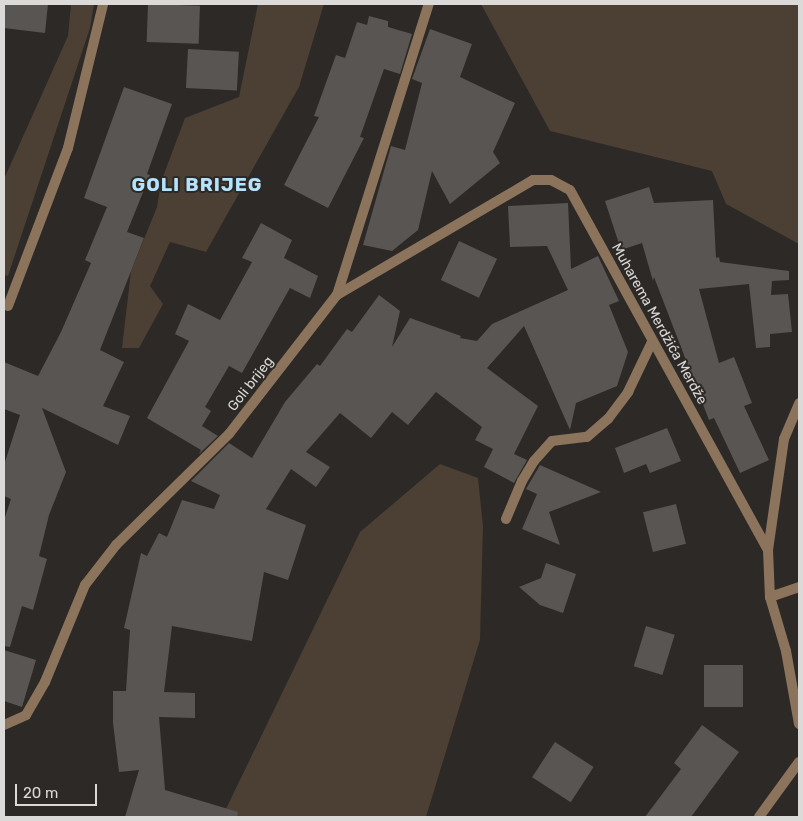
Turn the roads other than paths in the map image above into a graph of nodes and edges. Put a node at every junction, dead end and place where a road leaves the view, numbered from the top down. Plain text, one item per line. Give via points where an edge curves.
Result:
1 (103, 4) edge
2 (429, 4) edge
3 (337, 295) junction
4 (8, 306) dead end
5 (652, 342) junction
6 (799, 403) edge
7 (506, 519) dead end
8 (768, 550) junction
9 (799, 587) edge
10 (770, 597) junction
11 (799, 724) edge
12 (4, 725) edge
13 (799, 762) edge
14 (759, 817) edge

1 - 4 street via 68,148
2 - 3 street, Goli brijeg
3 - 5 street, Muharema Merdžića Merdže via 533,180 551,180 570,190
3 - 12 street, Goli brijeg via 229,434 116,545 85,585 45,682 26,715
5 - 7 street via 628,392 608,419 587,437 552,441 534,461 522,480
5 - 8 street, Muharema Merdžića Merdže
6 - 8 street via 784,439
8 - 10 street, Muharema Merdžića Merdže
9 - 10 street
10 - 11 street, Muharema Merdžića Merdže via 786,651
13 - 14 street

